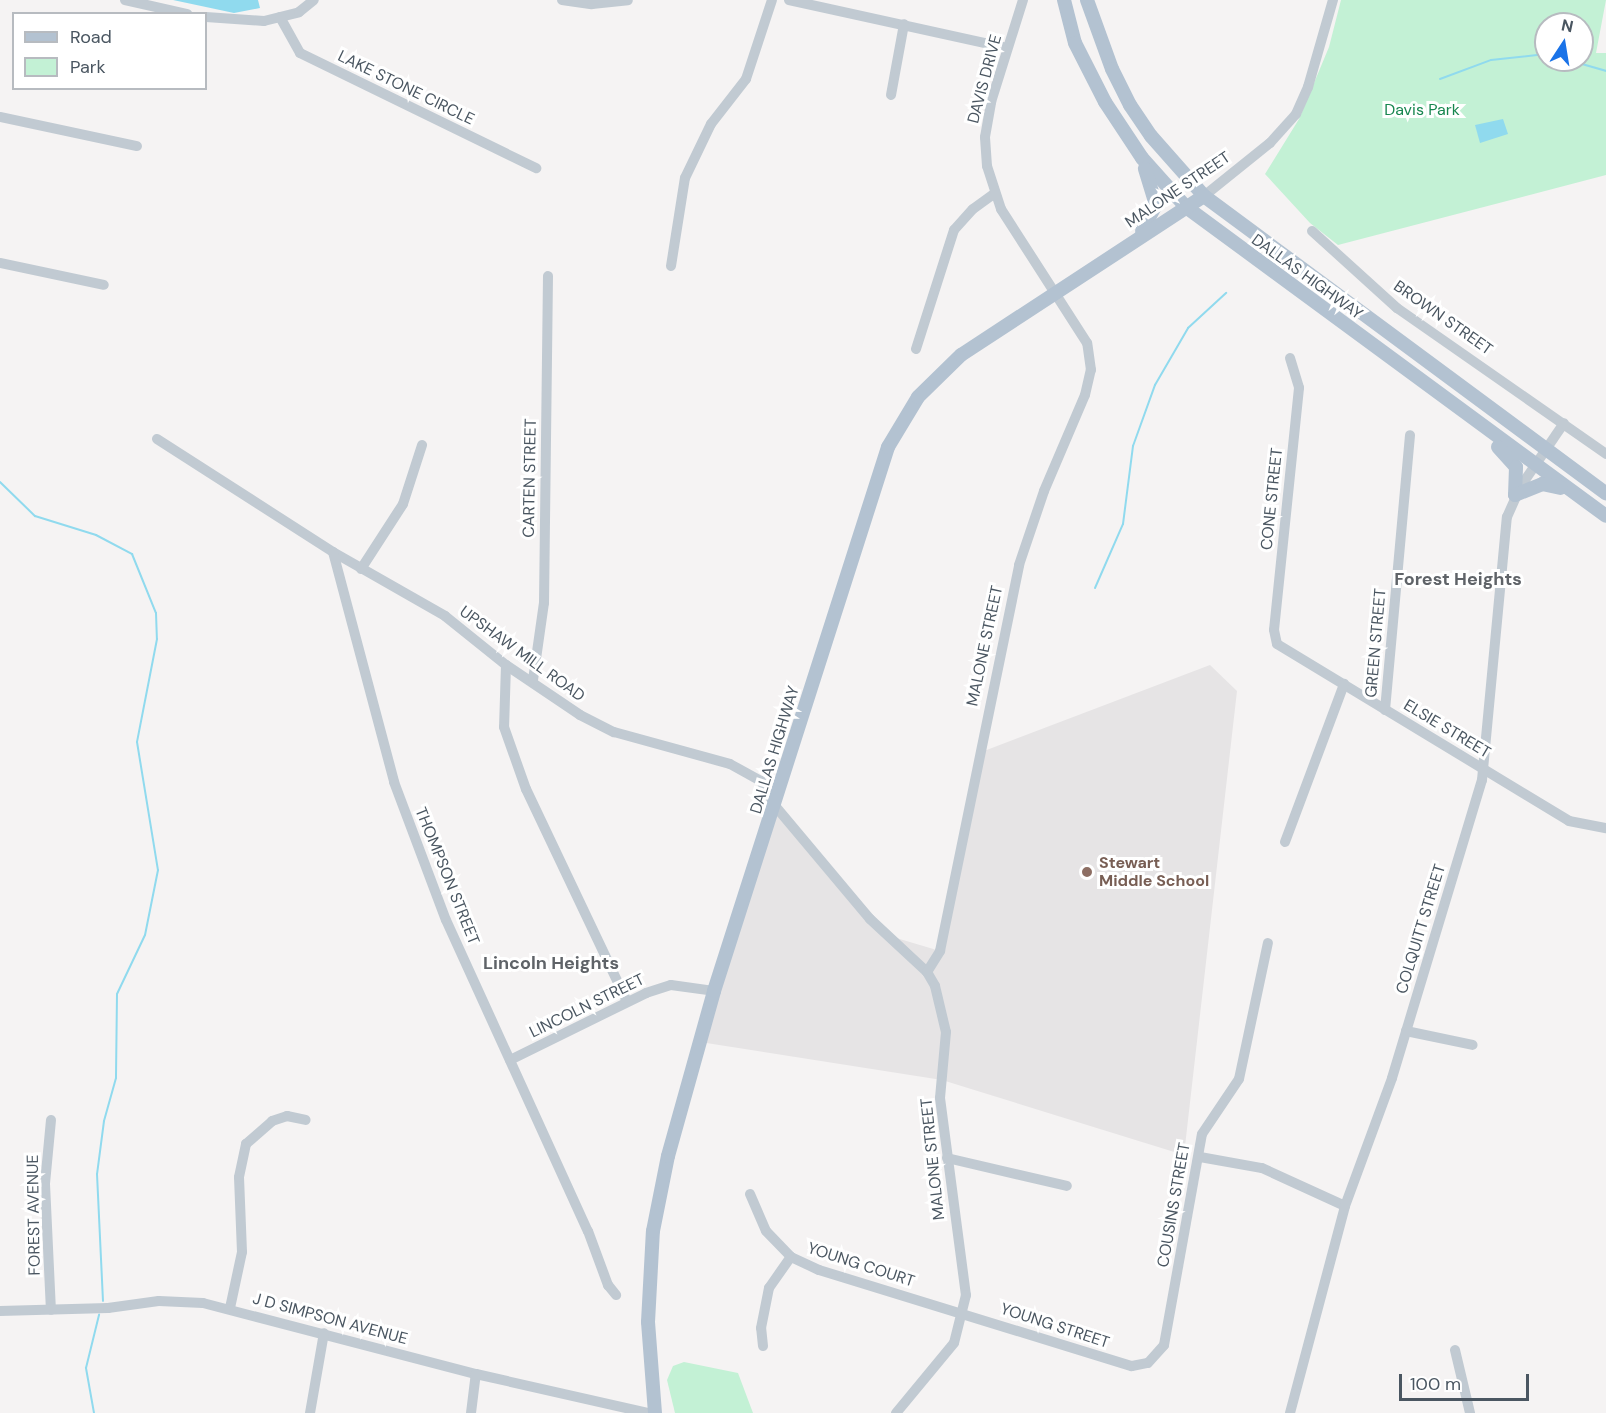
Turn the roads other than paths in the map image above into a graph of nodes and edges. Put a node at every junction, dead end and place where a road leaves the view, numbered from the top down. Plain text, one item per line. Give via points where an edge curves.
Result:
1 (125, 0) edge
2 (314, 0) edge
3 (569, 0) edge
4 (628, 0) edge
5 (772, 0) edge
6 (789, 0) edge
7 (1023, 0) edge
8 (1064, 0) edge
9 (1087, 0) edge
10 (1333, 0) edge
11 (178, 12) edge
12 (207, 17) edge
13 (280, 17) junction
14 (904, 24) junction
15 (1007, 48) junction
16 (891, 95) dead end
17 (0, 117) edge
18 (137, 146) dead end
19 (1142, 158) junction
20 (536, 168) dead end
21 (994, 194) junction
22 (1204, 196) junction
23 (1186, 207) junction
24 (1312, 231) dead end
25 (1134, 240) junction
26 (0, 263) edge
27 (671, 266) dead end
28 (548, 276) dead end
29 (104, 285) dead end
30 (1056, 291) junction
31 (916, 349) dead end
32 (1290, 358) dead end
33 (1472, 419) junction
34 (1564, 423) junction
35 (1410, 435) dead end
36 (157, 439) dead end
37 (422, 445) dead end
38 (1545, 450) junction
39 (1606, 454) edge
40 (1534, 465) junction
41 (1572, 492) junction
42 (1606, 493) edge
43 (1515, 495) junction
44 (1606, 516) edge
45 (333, 552) junction
46 (361, 569) junction
47 (1277, 644) joint
48 (506, 665) junction
49 (533, 680) junction
50 (1344, 684) junction
51 (1385, 710) junction
52 (1484, 768) junction
53 (776, 807) junction
54 (1606, 828) edge
55 (1285, 842) dead end
56 (1268, 943) dead end
57 (927, 972) junction
58 (714, 991) junction
59 (626, 1000) junction
60 (1406, 1031) junction
61 (1473, 1045) dead end
62 (510, 1060) junction
63 (51, 1120) dead end
64 (306, 1120) dead end
65 (1200, 1157) junction
66 (947, 1158) junction
67 (1067, 1186) dead end
68 (750, 1194) dead end
69 (1345, 1206) junction
70 (791, 1257) junction
71 (650, 1292) junction
72 (616, 1295) dead end
73 (230, 1308) junction
74 (51, 1310) junction
75 (0, 1311) edge
76 (961, 1311) junction
77 (324, 1333) junction
78 (764, 1346) dead end
79 (1455, 1350) dead end
80 (1140, 1365) joint
81 (477, 1374) junction
82 (609, 1410) edge
83 (310, 1413) edge
84 (471, 1413) edge
85 (648, 1413) edge
86 (655, 1413) edge
87 (663, 1413) edge
88 (896, 1413) edge
89 (1290, 1413) edge
90 (1470, 1413) edge

1 - 11 street
2 - 13 street via 299,12
3 - 4 street via 592,4
5 - 27 street via 746,79 711,124 685,178
6 - 14 street
7 - 15 street, DAVIS DRIVE
8 - 19 main road, DALLAS HIGHWAY via 1075,43 1088,71
9 - 22 main road, DALLAS HIGHWAY via 1107,59 1130,105 1151,136
10 - 22 street, MALONE STREET via 1308,87 1296,114 1270,143
12 - 13 street via 264,21
13 - 20 street, LAKE STONE CIRCLE via 300,53
14 - 15 street
14 - 16 street
15 - 21 street, DAVIS DRIVE via 985,137
17 - 18 street
19 - 23 main road, DALLAS HIGHWAY
19 - 25 main road via 1156,205 1148,226
21 - 30 street, DAVIS DRIVE
21 - 31 street via 972,209 954,230
22 - 23 main road, MALONE STREET
22 - 38 main road, DALLAS HIGHWAY
23 - 25 main road, MALONE STREET
23 - 33 main road, DALLAS HIGHWAY
24 - 34 street, BROWN STREET via 1397,308
25 - 30 main road, MALONE STREET
26 - 29 street
28 - 49 street, CARTEN STREET via 544,603
30 - 53 main road, DALLAS HIGHWAY via 949,365 918,397 895,432 827,632
30 - 57 street, MALONE STREET via 1087,343 1090,379 1044,491 1019,565 940,951
32 - 47 street, CONE STREET via 1299,388 1274,630
33 - 40 main road, DALLAS HIGHWAY
33 - 43 main road via 1513,462 1517,475
34 - 38 street
34 - 39 street, BROWN STREET
35 - 51 street, GREEN STREET
36 - 45 street, UPSHAW MILL ROAD
37 - 46 street via 403,504
38 - 40 street, COLQUITT STREET
38 - 42 main road, DALLAS HIGHWAY
40 - 41 main road, DALLAS HIGHWAY
40 - 43 street, COLQUITT STREET
41 - 43 main road via 1542,484
41 - 44 main road, DALLAS HIGHWAY
43 - 52 street, COLQUITT STREET via 1505,532
45 - 46 street, UPSHAW MILL ROAD
45 - 62 street, THOMPSON STREET via 394,782 446,920
46 - 48 street, UPSHAW MILL ROAD via 445,616
47 - 50 street, ELSIE STREET
48 - 49 street, UPSHAW MILL ROAD
48 - 59 street via 504,726 526,789
49 - 53 street, UPSHAW MILL ROAD via 580,715 614,732 742,768 761,781
50 - 51 street, ELSIE STREET
50 - 55 street
51 - 52 street, ELSIE STREET
52 - 54 street, ELSIE STREET via 1569,821
52 - 60 street, COLQUITT STREET
53 - 57 street, UPSHAW MILL ROAD via 870,919
53 - 58 main road, DALLAS HIGHWAY
56 - 65 street, COUSINS STREET via 1239,1079 1202,1134
57 - 66 street, MALONE STREET via 935,986 946,1032 940,1098
58 - 59 street, LINCOLN STREET via 671,985
58 - 71 main road, DALLAS HIGHWAY via 668,1156 653,1231
59 - 62 street, LINCOLN STREET
60 - 61 street
60 - 69 street, COLQUITT STREET
62 - 72 street, THOMPSON STREET via 588,1231 608,1285
63 - 74 street, FOREST AVENUE via 45,1184
64 - 73 street via 287,1116 272,1121 246,1144 239,1177 242,1252
65 - 69 street via 1262,1168
65 - 80 street, COUSINS STREET via 1164,1345 1154,1358
66 - 67 street
66 - 76 street, MALONE STREET via 965,1275
68 - 70 street, YOUNG COURT via 766,1231
69 - 89 street, COLQUITT STREET
70 - 76 street, YOUNG COURT via 819,1270
70 - 78 street via 769,1288 761,1328
71 - 86 main road, DALLAS HIGHWAY via 648,1341
71 - 87 main road, DALLAS HIGHWAY
73 - 74 street, J D SIMPSON AVENUE via 159,1301
73 - 77 street, J D SIMPSON AVENUE
74 - 75 street, J D SIMPSON AVENUE
76 - 80 street, YOUNG STREET via 1066,1348
76 - 88 street, MALONE STREET via 954,1343
77 - 81 street, J D SIMPSON AVENUE
77 - 83 street
79 - 90 street
81 - 82 street, J D SIMPSON AVENUE
81 - 84 street
82 - 85 street, J D SIMPSON AVENUE

